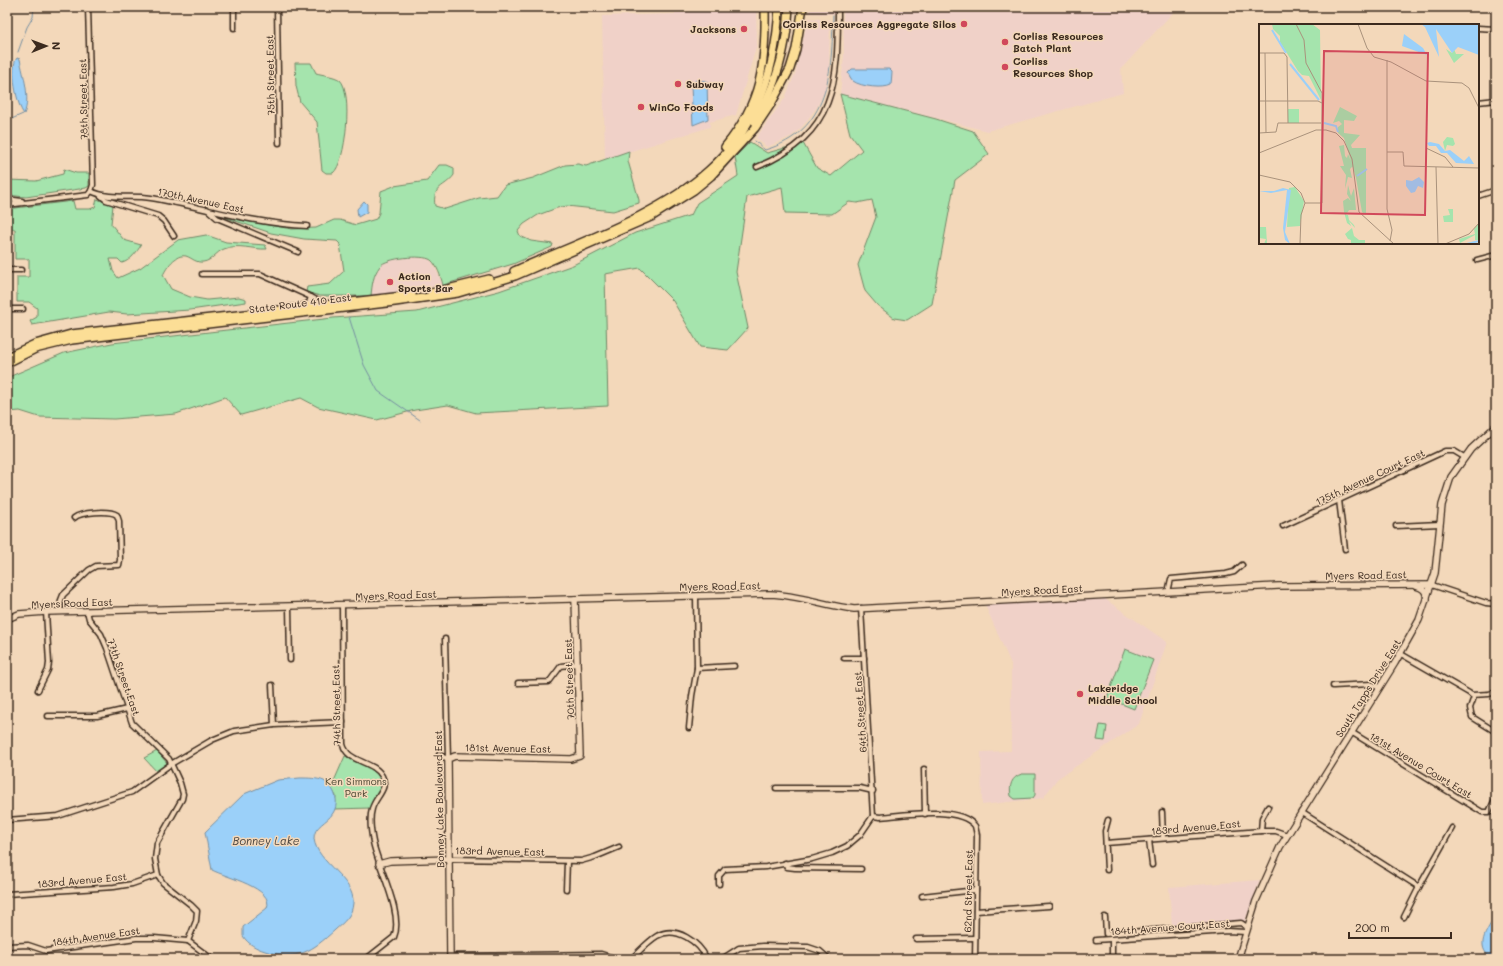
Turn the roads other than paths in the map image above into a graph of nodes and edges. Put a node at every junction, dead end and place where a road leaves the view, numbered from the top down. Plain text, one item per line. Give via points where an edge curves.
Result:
1 (88, 7) edge
2 (234, 7) edge
3 (277, 7) edge
4 (764, 7) edge
5 (779, 7) edge
6 (789, 7) edge
7 (802, 7) edge
8 (838, 7) edge
9 (234, 28) dead end
10 (1479, 28) edge
11 (1496, 29) edge
12 (1496, 100) edge
13 (1479, 102) edge
14 (279, 143) dead end
15 (741, 144) junction
16 (757, 167) dead end
17 (1496, 190) edge
18 (91, 191) junction
19 (100, 195) junction
20 (1479, 196) edge
21 (7, 199) edge
22 (26, 202) junction
23 (7, 205) edge
24 (207, 209) junction
25 (307, 226) dead end
26 (616, 227) junction
27 (174, 236) dead end
28 (591, 241) junction
29 (298, 252) dead end
30 (1496, 255) edge
31 (1477, 260) dead end
32 (7, 270) edge
33 (21, 270) dead end
34 (202, 274) dead end
35 (310, 297) junction
36 (326, 305) junction
37 (7, 309) edge
38 (23, 309) dead end
39 (289, 309) junction
40 (7, 357) edge
41 (7, 363) edge
42 (1496, 426) edge
43 (1464, 457) junction
44 (1339, 500) junction
45 (74, 518) dead end
46 (1440, 524) junction
47 (1283, 526) dead end
48 (1396, 526) dead end
49 (1345, 549) dead end
50 (1242, 565) dead end
51 (1406, 584) junction
52 (1432, 584) junction
53 (1168, 592) junction
54 (696, 596) junction
55 (575, 599) junction
56 (1427, 600) junction
57 (1496, 604) edge
58 (342, 606) junction
59 (289, 607) junction
60 (861, 608) junction
61 (60, 611) junction
62 (87, 611) junction
63 (46, 612) junction
64 (7, 619) edge
65 (445, 639) dead end
66 (1401, 654) junction
67 (844, 658) dead end
68 (864, 658) junction
69 (290, 660) dead end
70 (577, 664) junction
71 (734, 666) dead end
72 (697, 668) junction
73 (518, 683) dead end
74 (272, 685) dead end
75 (1333, 686) dead end
76 (1379, 687) junction
77 (38, 690) dead end
78 (1496, 692) edge
79 (1472, 695) junction
80 (127, 709) junction
81 (48, 716) dead end
82 (343, 722) junction
83 (274, 725) junction
84 (689, 728) dead end
85 (1351, 732) junction
86 (1496, 732) edge
87 (439, 755) dead end
88 (579, 757) joint
89 (448, 759) junction
90 (172, 764) junction
91 (924, 769) dead end
92 (776, 788) dead end
93 (873, 791) junction
94 (1496, 797) edge
95 (1268, 807) dead end
96 (7, 811) edge
97 (1162, 812) dead end
98 (1301, 812) junction
99 (925, 814) junction
100 (873, 816) junction
101 (7, 820) edge
102 (1108, 820) dead end
103 (1452, 828) dead end
104 (1261, 831) junction
105 (1287, 835) junction
106 (1163, 838) junction
107 (1149, 840) junction
108 (1106, 843) junction
109 (619, 847) dead end
110 (450, 859) junction
111 (567, 862) junction
112 (785, 862) junction
113 (379, 864) junction
114 (1152, 865) dead end
115 (861, 869) dead end
116 (1107, 870) dead end
117 (158, 875) junction
118 (719, 884) dead end
119 (1418, 887) junction
120 (566, 890) dead end
121 (976, 890) junction
122 (7, 894) edge
123 (922, 896) dead end
124 (976, 909) junction
125 (1105, 917) dead end
126 (1404, 917) dead end
127 (1246, 930) junction
128 (975, 938) junction
129 (916, 939) dead end
130 (1112, 939) junction
131 (1096, 940) dead end
132 (188, 941) junction
133 (7, 946) edge
134 (450, 957) edge
135 (1239, 957) edge
136 (828, 958) edge
137 (212, 959) edge
138 (366, 959) edge
139 (617, 959) edge
140 (631, 959) edge
141 (708, 959) edge
142 (722, 959) edge
143 (975, 959) edge
144 (1112, 959) edge
145 (1254, 959) edge

1 - 18 street, 78th Street East via 93,185
2 - 9 street
3 - 14 street, 75th Street East
4 - 26 highway via 764,62 755,95 736,132 721,152 688,183 660,203
5 - 26 highway via 777,36 765,85 752,115 734,143 707,172 681,193 658,208
6 - 15 highway via 784,49 775,80
7 - 15 highway via 796,49 788,73 764,117
8 - 16 street via 836,76 826,108 797,144
10 - 11 street
12 - 13 street
15 - 28 highway via 711,176 674,204 651,217
17 - 20 street
18 - 19 street, 170th Avenue East
18 - 22 street via 88,194
19 - 24 street, 170th Avenue East via 144,197
19 - 27 street via 106,200 158,216
21 - 22 street
22 - 23 street
24 - 25 street, 170th Avenue East via 277,224
24 - 29 street via 217,218
26 - 28 highway
28 - 36 highway, State Route 410 East via 507,274 476,283 426,294
28 - 41 highway, State Route 410 East via 515,276 442,296 72,340 35,349
30 - 31 street
32 - 33 street
34 - 35 street via 260,274
35 - 36 street
35 - 39 street via 306,305
36 - 39 highway, State Route 410 East
37 - 38 street
39 - 40 highway, State Route 410 East via 71,334 35,344
42 - 43 street, South Tapps Drive East
43 - 44 street, 175th Avenue Court East via 1454,451 1445,451
43 - 46 street, South Tapps Drive East via 1448,483
44 - 47 street, 175th Avenue Court East
44 - 49 street
45 - 61 street via 82,513 117,515 120,521 120,560 119,565 96,566 89,570 63,595
46 - 48 street
46 - 52 street, South Tapps Drive East
50 - 53 street via 1234,572 1226,574 1174,578 1169,581
51 - 52 street, Myers Road East
51 - 53 street, Myers Road East via 1280,586
51 - 56 street via 1426,591
52 - 56 street, South Tapps Drive East
52 - 57 street via 1486,603
53 - 60 street, Myers Road East
54 - 55 street, Myers Road East
54 - 60 street, Myers Road East via 788,595 837,606
54 - 72 street
55 - 58 street, Myers Road East
55 - 70 street, 70th Street East
56 - 66 street, South Tapps Drive East
58 - 59 street, Myers Road East
58 - 82 street, 74th Street East
59 - 62 street, Myers Road East
59 - 69 street
60 - 68 street, 64th Street East
61 - 62 street, Myers Road East
61 - 63 street, Myers Road East
62 - 80 street, 77th Street East via 89,619 105,643
63 - 64 street, Myers Road East via 19,614
63 - 77 street via 49,663
65 - 89 street, Bonney Lake Boulevard East
66 - 76 street, South Tapps Drive East
66 - 79 street
67 - 68 street
68 - 93 street, 64th Street East
70 - 73 street via 562,666 548,682
70 - 88 street, 70th Street East via 581,750
71 - 72 street
72 - 84 street
74 - 83 street
75 - 76 street via 1371,684
76 - 85 street, South Tapps Drive East
78 - 79 street
79 - 86 street via 1472,717
80 - 81 street via 97,716
80 - 90 street, 77th Street East via 134,726
82 - 83 street
82 - 113 street, 74th Street East via 343,744 346,752 378,770 384,780 384,788 371,814 373,840
83 - 90 street via 247,728 223,735
85 - 94 street, 181st Avenue Court East via 1482,812 1489,812
85 - 98 street, South Tapps Drive East
87 - 89 street
88 - 89 street, 181st Avenue East via 571,759 455,756
89 - 110 street, Bonney Lake Boulevard East
90 - 101 street via 132,792 58,816
90 - 117 street, 77th Street East via 183,796 155,847
91 - 99 street
92 - 93 street via 860,788
93 - 100 street, 64th Street East
95 - 104 street via 1262,818
96 - 101 street
97 - 106 street
98 - 105 street, South Tapps Drive East
98 - 119 street
99 - 100 street
99 - 121 street, 62nd Street East via 956,815 974,824 977,835
100 - 112 street via 860,835 842,849 820,857
102 - 108 street via 1105,831
103 - 119 street
104 - 105 street, 183rd Avenue East via 1276,831
104 - 106 street, 183rd Avenue East
105 - 127 street, South Tapps Drive East via 1267,874
106 - 107 street, 183rd Avenue East
107 - 108 street, 183rd Avenue East
107 - 114 street
108 - 116 street
109 - 111 street, 183rd Avenue East via 590,859
110 - 111 street, 183rd Avenue East
110 - 113 street, 183rd Avenue East via 390,861
110 - 134 street, Bonney Lake Boulevard East
111 - 120 street
112 - 115 street via 787,867 796,868
112 - 118 street via 766,867 728,868 719,876
113 - 138 street, 74th Street East via 396,921 396,934
117 - 122 street, 183rd Avenue East via 114,887
117 - 132 street via 166,886 196,909 196,921
119 - 126 street
121 - 123 street
121 - 124 street, 62nd Street East
124 - 124 street via 1049,906
124 - 128 street, 62nd Street East
125 - 127 street via 1106,934 1241,923
127 - 130 street, 184th Avenue Court East
127 - 135 street, South Tapps Drive East
128 - 129 street
128 - 143 street, 62nd Street East
130 - 131 street, 184th Avenue Court East
130 - 144 street
132 - 133 street, 184th Avenue East via 136,938 46,951 28,945
132 - 137 street
134 - 139 street via 601,954
135 - 145 street
136 - 142 street via 820,951 808,947 746,947
140 - 141 street via 657,936 676,933 694,942

